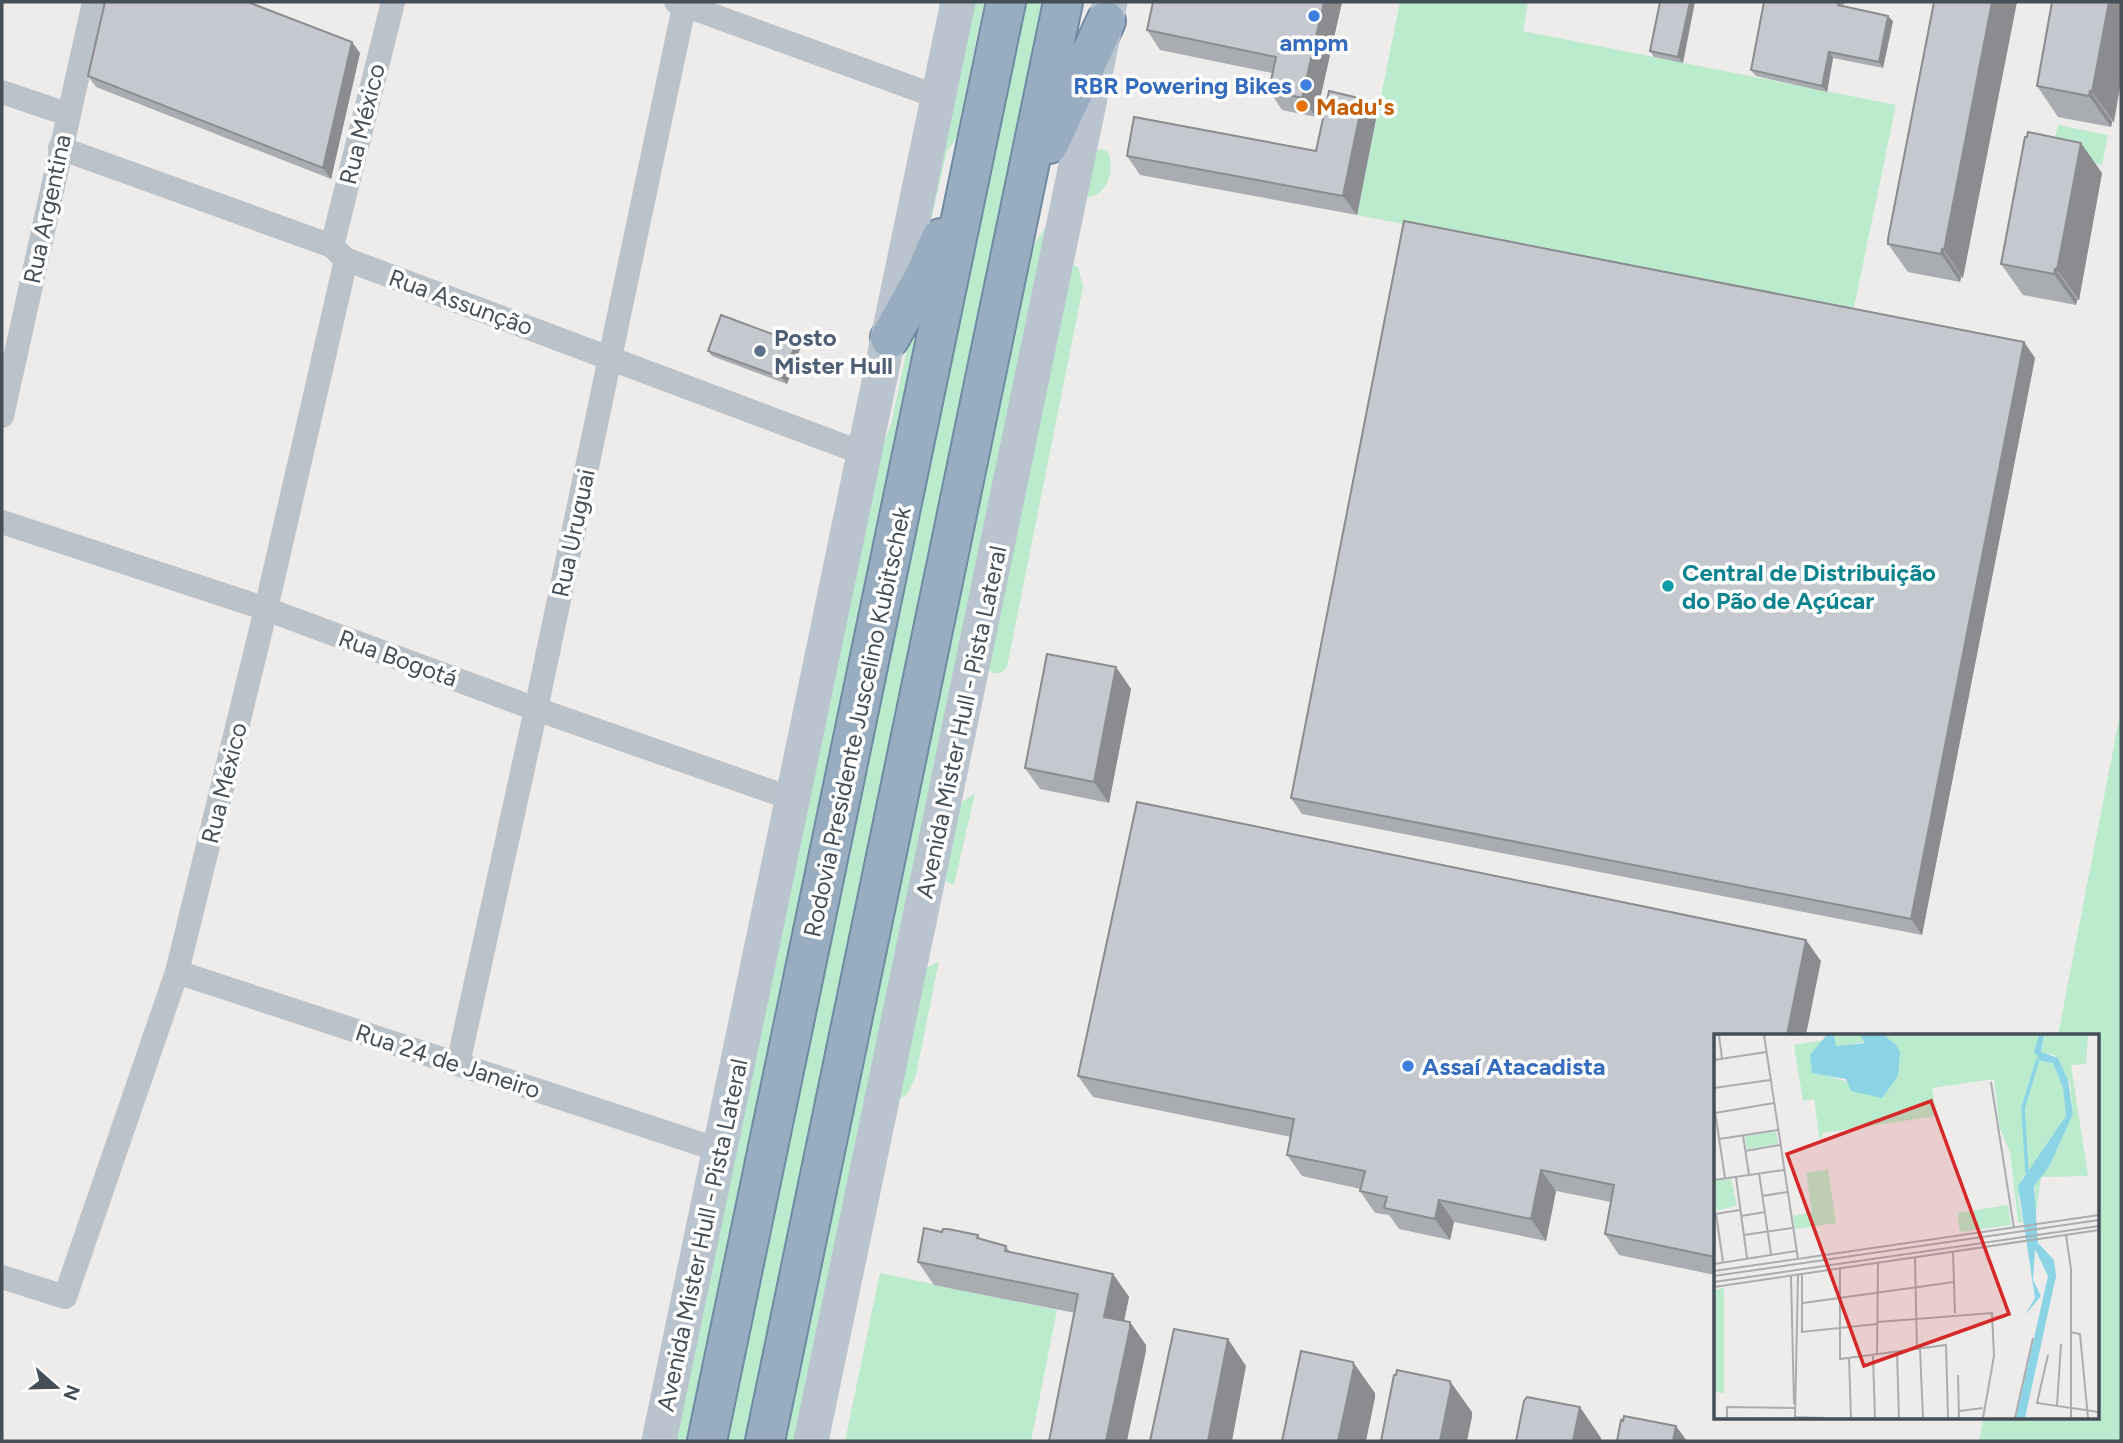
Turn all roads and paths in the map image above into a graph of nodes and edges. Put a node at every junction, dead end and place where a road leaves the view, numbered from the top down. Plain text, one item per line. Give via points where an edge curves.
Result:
1 (94, 2) edge
2 (393, 2) edge
3 (958, 2) edge
4 (1006, 2) edge
5 (1063, 2) edge
6 (682, 3) edge
7 (1108, 11) edge
8 (2, 92) edge
9 (938, 97) junction
10 (67, 114) junction
11 (60, 148) junction
12 (971, 169) junction
13 (1022, 203) junction
14 (339, 253) junction
15 (12, 328) edge
16 (890, 338) junction
17 (610, 357) junction
18 (2, 416) edge
19 (865, 454) junction
20 (2, 522) edge
21 (266, 609) junction
22 (536, 709) junction
23 (793, 799) junction
24 (177, 972) junction
25 (458, 1064) junction
26 (719, 1150) junction
27 (2, 1277) edge
28 (659, 1441) edge
29 (707, 1441) edge
30 (765, 1441) edge
31 (811, 1441) edge

1 - 10 street, Rua Argentina
2 - 14 street, Rua México
3 - 9 main road, Avenida Mister Hull - Pista Lateral
4 - 12 highway, Rodovia Presidente Juscelino Kubitschek
5 - 13 highway
6 - 9 street
6 - 17 street, Rua Uruguai
7 - 13 highway
7 - 31 main road, Avenida Mister Hull - Pista Lateral
8 - 10 street
9 - 16 main road, Avenida Mister Hull - Pista Lateral
10 - 11 street, Rua Argentina
11 - 14 street, Rua Assunção
11 - 15 street, Rua Argentina
12 - 16 highway via 924,277
12 - 29 highway, Rodovia Presidente Juscelino Kubitschek
13 - 30 highway
14 - 17 street, Rua Assunção
14 - 21 street, Rua México
15 - 18 street, Rua Argentina
16 - 19 main road, Avenida Mister Hull - Pista Lateral
17 - 19 street, Rua Assunção
17 - 22 street, Rua Uruguai
19 - 23 main road, Avenida Mister Hull - Pista Lateral
20 - 21 street, Rua Bogotá
21 - 22 street, Rua Bogotá
21 - 24 street, Rua México
22 - 23 street, Rua Bogotá
22 - 25 street, Rua Uruguai
23 - 26 main road, Avenida Mister Hull - Pista Lateral
24 - 25 street, Rua 24 de Janeiro
24 - 27 street, Rua México via 65,1297
25 - 26 street, Rua 24 de Janeiro
26 - 28 main road, Avenida Mister Hull - Pista Lateral

